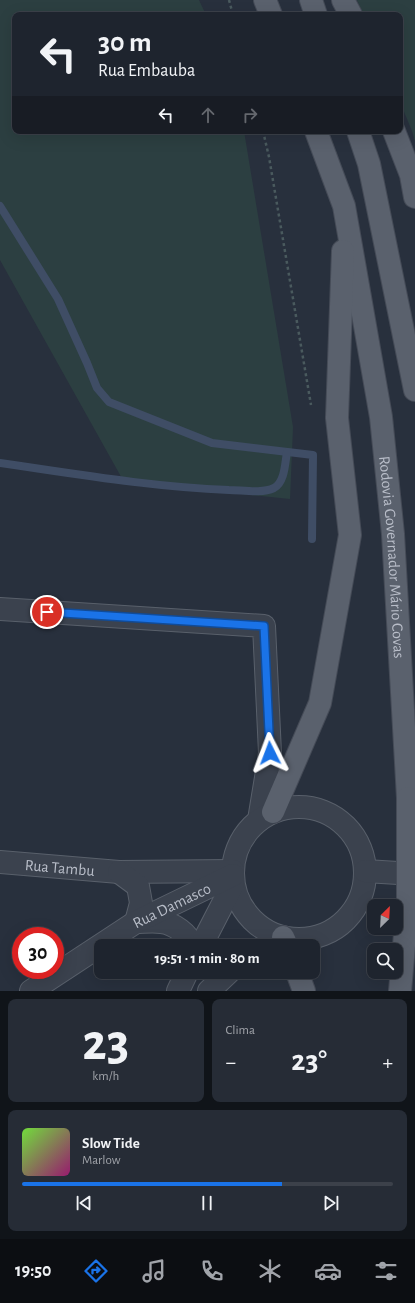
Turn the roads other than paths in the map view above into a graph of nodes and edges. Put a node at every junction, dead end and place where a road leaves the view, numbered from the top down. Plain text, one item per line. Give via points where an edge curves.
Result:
1 (265, 0) edge
2 (311, 0) edge
3 (343, 0) edge
4 (270, 12) edge
5 (315, 12) edge
6 (349, 12) edge
7 (317, 134) edge
8 (359, 134) edge
9 (395, 134) edge
10 (415, 197) edge
11 (344, 206) junction
12 (415, 390) edge
13 (0, 609) edge
14 (266, 816) junction
15 (0, 862) edge
16 (365, 871) junction
17 (119, 872) junction
18 (415, 874) edge
19 (233, 876) junction
20 (136, 922) junction
21 (188, 939) edge
22 (204, 939) edge
23 (273, 939) edge
24 (284, 939) edge
25 (184, 979) edge
26 (221, 979) edge
27 (300, 979) edge
28 (31, 991) edge
29 (178, 991) edge
30 (209, 991) edge
31 (304, 991) edge
32 (400, 991) edge

1 - 4 main road
2 - 5 main road
3 - 6 main road
7 - 11 main road, Rodovia Governador Mário Covas
8 - 12 main road via 369,164
9 - 10 main road via 411,175
11 - 14 main road via 337,418 350,535 320,702
11 - 32 main road, Rodovia Governador Mário Covas, bridge via 381,417 393,534 408,798 408,900
13 - 14 street via 264,626 270,753
14 - 16 street via 288,808 304,808 320,811 334,818 356,841
14 - 19 street via 248,831 239,845
15 - 17 street, Rua Tambu
16 - 18 street
16 - 24 street via 358,902 350,915 338,926 324,934 309,938
17 - 19 street, Rua Tambu
17 - 20 street via 138,886 141,903
19 - 20 street, Rua Damasco
19 - 22 street
19 - 23 street via 235,891 242,906 251,919
20 - 21 street via 162,922 180,929
20 - 28 street, Rua Damasco
25 - 29 street
26 - 30 street
27 - 31 main road

